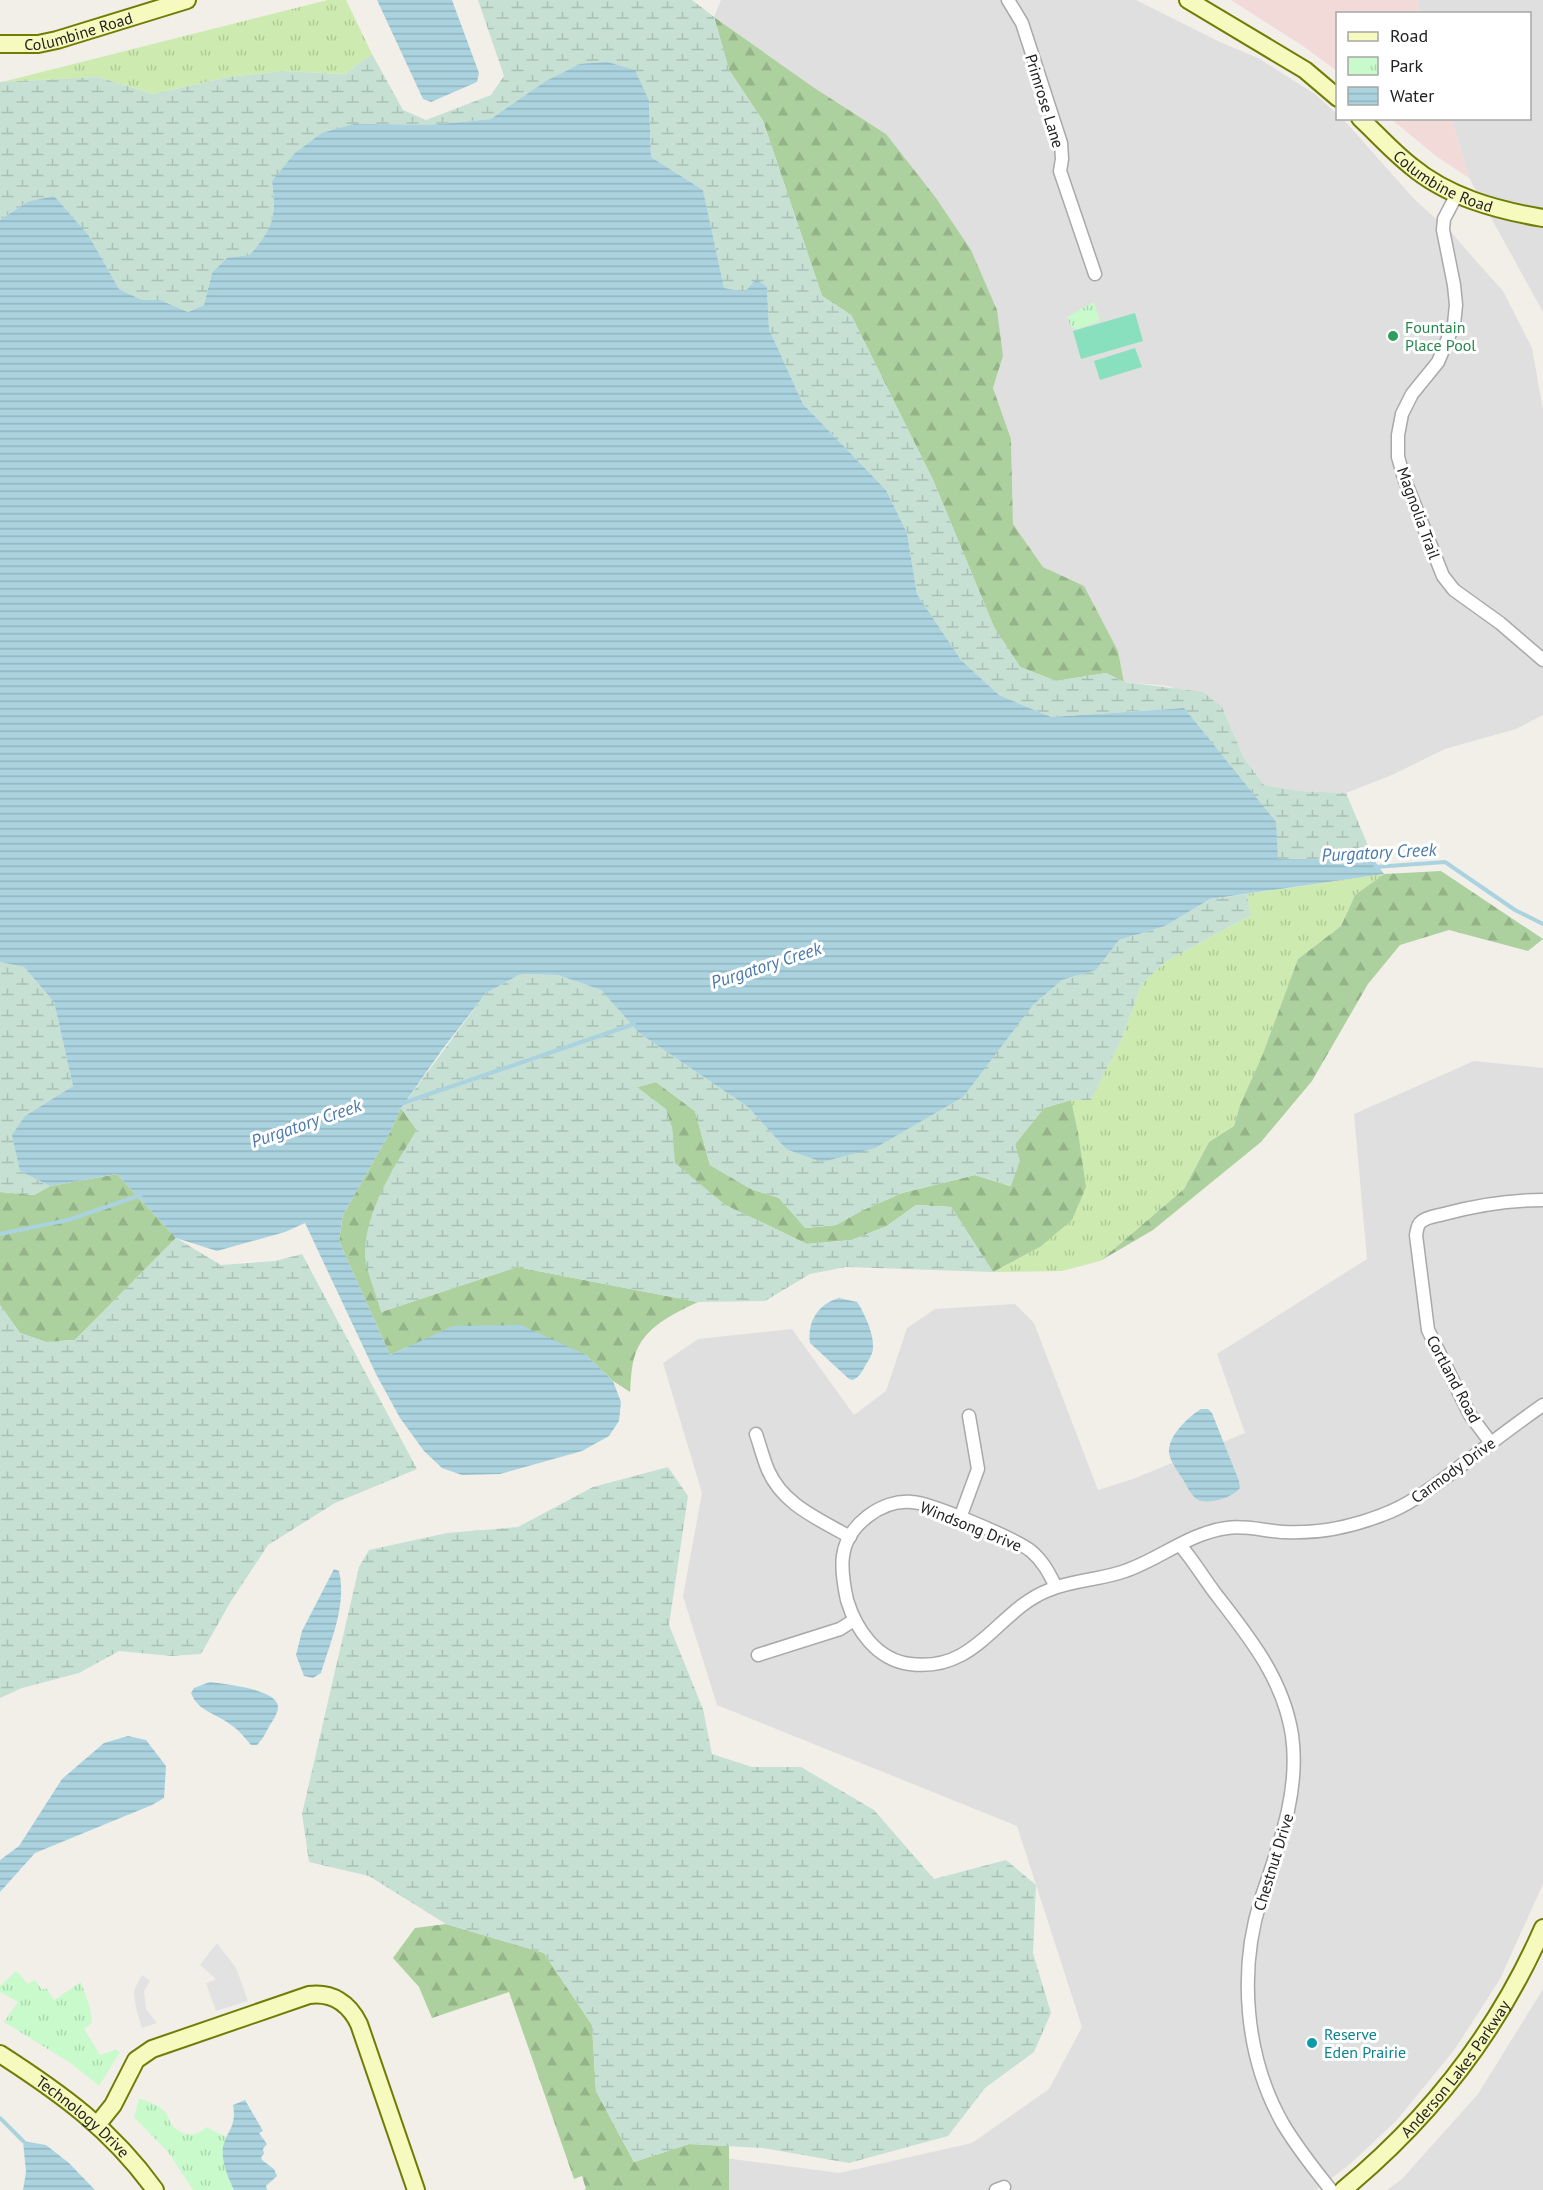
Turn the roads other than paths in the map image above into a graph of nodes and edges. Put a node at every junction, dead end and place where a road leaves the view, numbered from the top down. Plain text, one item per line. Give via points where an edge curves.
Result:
1 (187, 0) edge
2 (1008, 0) edge
3 (1188, 0) edge
4 (0, 44) edge
5 (1336, 96) edge
6 (1362, 120) edge
7 (1457, 194) junction
8 (1543, 218) edge
9 (1095, 274) dead end
10 (1543, 660) edge
11 (1543, 1200) edge
12 (1543, 1405) edge
13 (969, 1416) dead end
14 (756, 1434) dead end
15 (1491, 1443) junction
16 (960, 1518) junction
17 (850, 1537) junction
18 (1180, 1545) junction
19 (1056, 1587) junction
20 (854, 1620) junction
21 (758, 1655) dead end
22 (1543, 1928) edge
23 (0, 2054) edge
24 (97, 2125) junction
25 (156, 2190) edge
26 (416, 2190) edge
27 (1331, 2190) edge
28 (1343, 2190) edge

1 - 4 street, Columbine Road via 57,40
2 - 9 street, Primrose Lane via 1022,23 1061,143 1060,171
3 - 5 street via 1305,70
6 - 7 street, Columbine Road via 1412,167
7 - 8 street, Columbine Road via 1510,212
7 - 10 street, Magnolia Trail via 1444,219 1443,230 1454,285 1454,324 1438,362 1412,394 1402,414 1398,457 1443,576 1468,602
11 - 15 street, Cortland Road via 1468,1207 1428,1219 1417,1228 1428,1330 1470,1415
12 - 15 street, Carmody Drive
13 - 16 street via 978,1468
14 - 17 street via 768,1471 781,1490 796,1506
15 - 18 street, Carmody Drive via 1435,1485 1383,1515 1317,1531 1285,1533 1231,1527 1209,1531
16 - 17 street, Windsong Drive via 912,1502 893,1503 861,1521
16 - 19 street, Windsong Drive via 1029,1549
17 - 20 street, Windsong Drive via 843,1553 842,1572
18 - 19 street, Windsong Drive via 1129,1570
18 - 27 street, Chestnut Drive via 1271,1670 1292,1735 1291,1803 1252,1939 1250,2015 1255,2053 1282,2123
19 - 20 street, Windsong Drive via 1028,1600 979,1645 945,1661 910,1664 894,1659 866,1639
20 - 21 street via 840,1629
22 - 28 street, Anderson Lakes Parkway via 1529,1961 1465,2065 1390,2149
23 - 24 street, Technology Drive via 75,2104
24 - 25 street, Technology Drive
24 - 26 street via 113,2105 129,2071 152,2049 309,1995 330,1995 348,2006 359,2024

